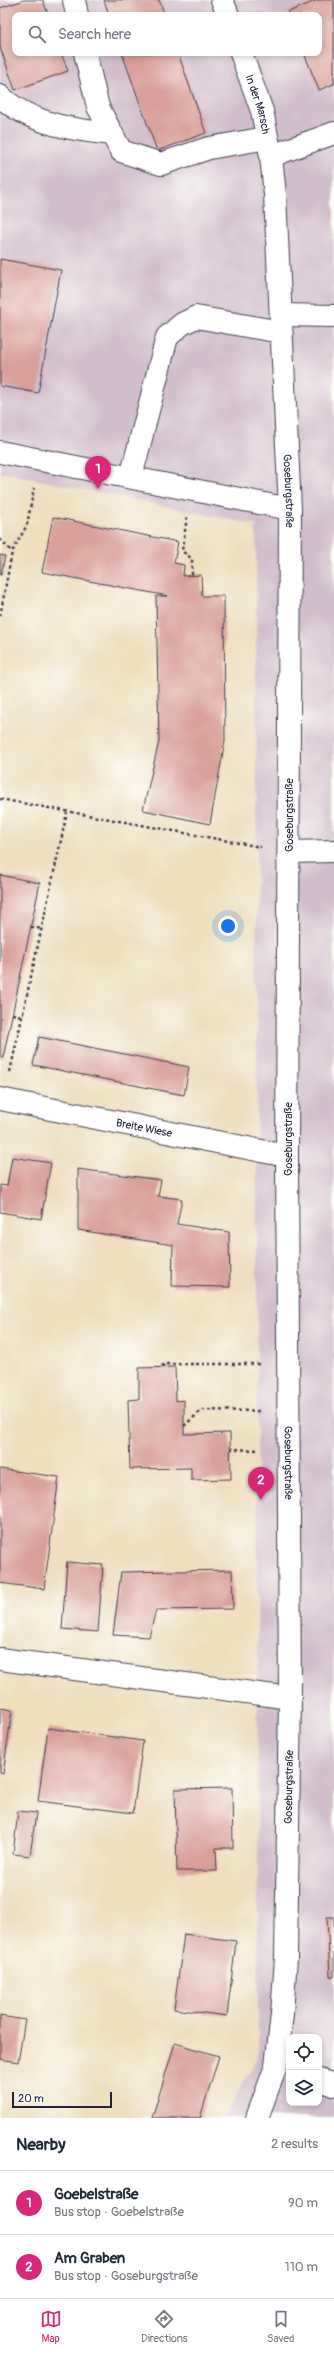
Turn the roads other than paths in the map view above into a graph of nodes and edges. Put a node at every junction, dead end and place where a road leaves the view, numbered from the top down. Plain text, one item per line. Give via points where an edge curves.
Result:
1 (74, 0) edge
2 (222, 0) edge
3 (76, 12) edge
4 (227, 12) edge
5 (86, 56) edge
6 (242, 56) edge
7 (0, 96) edge
8 (334, 133) edge
9 (112, 134) junction
10 (269, 147) junction
11 (334, 316) edge
12 (281, 323) junction
13 (0, 452) edge
14 (131, 477) junction
15 (290, 509) junction
16 (334, 851) edge
17 (289, 852) junction
18 (2, 1099) edge
19 (288, 1156) junction
20 (0, 1659) edge
21 (290, 1698) junction
22 (283, 2068) edge
23 (322, 2081) edge
24 (334, 2085) edge
25 (257, 2118) edge

1 - 3 street
2 - 4 street
5 - 9 street via 98,107
6 - 10 street, In der Marsch via 262,111
7 - 9 street via 11,107 64,128
8 - 10 street
9 - 10 street via 122,150 161,164 210,148
10 - 12 street, Goseburgstraße
11 - 12 street
12 - 14 street via 196,317 182,324 167,337
12 - 15 street, Goseburgstraße
13 - 14 street
14 - 15 street
15 - 17 street, Goseburgstraße
16 - 17 street
17 - 19 street, Goseburgstraße
18 - 19 street, Breite Wiese
19 - 21 street, Goseburgstraße
20 - 21 street
21 - 22 street, Goseburgstraße
22 - 25 street, Goseburgstraße
23 - 24 street

